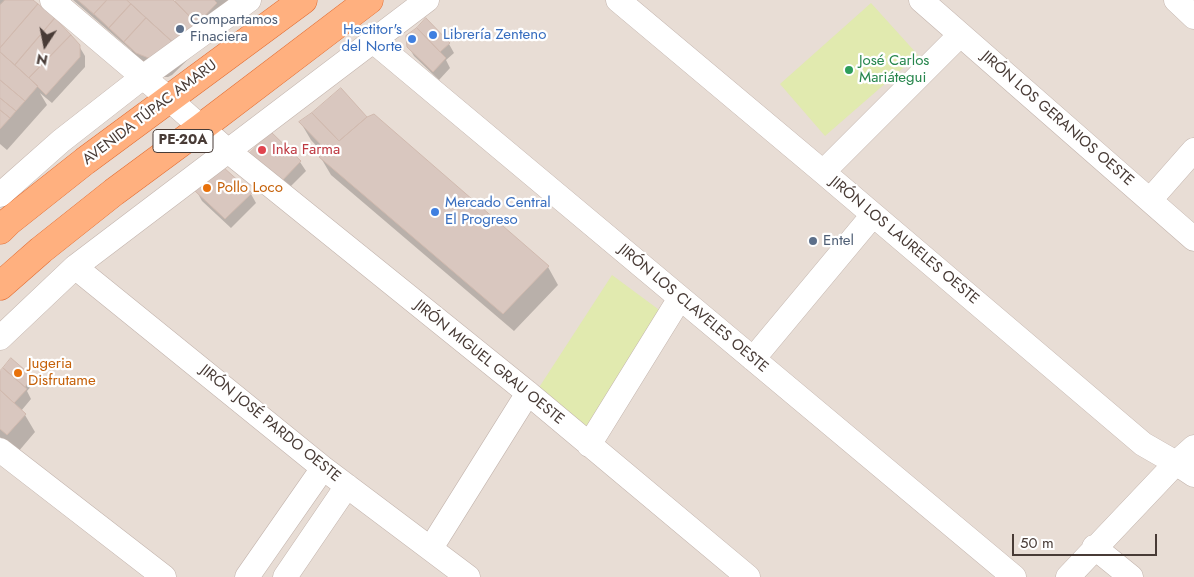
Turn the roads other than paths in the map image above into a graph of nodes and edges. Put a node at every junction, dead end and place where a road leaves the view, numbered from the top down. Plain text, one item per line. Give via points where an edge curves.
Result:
1 (52, 0) edge
2 (249, 0) edge
3 (302, 0) edge
4 (369, 0) edge
5 (427, 0) edge
6 (618, 0) edge
7 (921, 0) edge
8 (1176, 0) edge
9 (1194, 17) edge
10 (960, 35) junction
11 (373, 41) junction
12 (143, 77) junction
13 (169, 98) junction
14 (202, 128) junction
15 (1194, 150) edge
16 (228, 151) junction
17 (823, 172) junction
18 (0, 195) edge
19 (1150, 200) junction
20 (873, 215) junction
21 (0, 230) edge
22 (1194, 239) edge
23 (75, 267) junction
24 (0, 286) edge
25 (680, 298) junction
26 (0, 338) edge
27 (753, 359) junction
28 (528, 393) junction
29 (588, 444) junction
30 (1194, 447) edge
31 (0, 450) edge
32 (323, 468) junction
33 (1185, 469) edge
34 (347, 486) junction
35 (1094, 547) junction
36 (431, 548) junction
37 (164, 577) edge
38 (247, 577) edge
39 (285, 577) edge
40 (468, 577) edge
41 (748, 577) edge
42 (1014, 577) edge
43 (1068, 577) edge
44 (1130, 577) edge

1 - 12 street, JIRÓN MIGUEL GRAU OESTE
2 - 12 street, AVENIDA TÚPAC AMARU
3 - 13 highway, AVENIDA TÚPAC AMARU / PE-20A
4 - 14 highway, PE-20A
5 - 11 street
6 - 17 street, JIRÓN LOS LAURELES OESTE
7 - 10 street, JIRÓN LOS GERANIOS OESTE
8 - 9 street
10 - 17 street
10 - 19 street, JIRÓN LOS GERANIOS OESTE
11 - 16 street
11 - 25 street, JIRÓN LOS CLAVELES OESTE
12 - 13 street, JIRÓN MIGUEL GRAU OESTE
12 - 18 street, AVENIDA TÚPAC AMARU
13 - 14 street, JIRÓN MIGUEL GRAU OESTE
13 - 21 highway, AVENIDA TÚPAC AMARU / PE-20A
14 - 16 street, JIRÓN MIGUEL GRAU OESTE
14 - 24 highway, PE-20A via 92,209
15 - 19 street
16 - 23 street
16 - 28 street, JIRÓN MIGUEL GRAU OESTE
17 - 20 street, JIRÓN LOS LAURELES OESTE
19 - 22 street, JIRÓN LOS GERANIOS OESTE
20 - 27 street
20 - 33 street, JIRÓN LOS LAURELES OESTE via 1142,444
23 - 26 street
23 - 32 street, JIRÓN JOSÉ PARDO OESTE
25 - 27 street, JIRÓN LOS CLAVELES OESTE
25 - 29 street
27 - 42 street, JIRÓN LOS CLAVELES OESTE
28 - 29 street, JIRÓN MIGUEL GRAU OESTE
28 - 36 street
29 - 41 street, JIRÓN MIGUEL GRAU OESTE
30 - 33 street
31 - 37 street
32 - 34 street, JIRÓN JOSÉ PARDO OESTE
32 - 38 street
33 - 35 street
34 - 36 street, JIRÓN JOSÉ PARDO OESTE
34 - 39 street
35 - 43 street
35 - 44 street
36 - 40 street, JIRÓN JOSÉ PARDO OESTE

